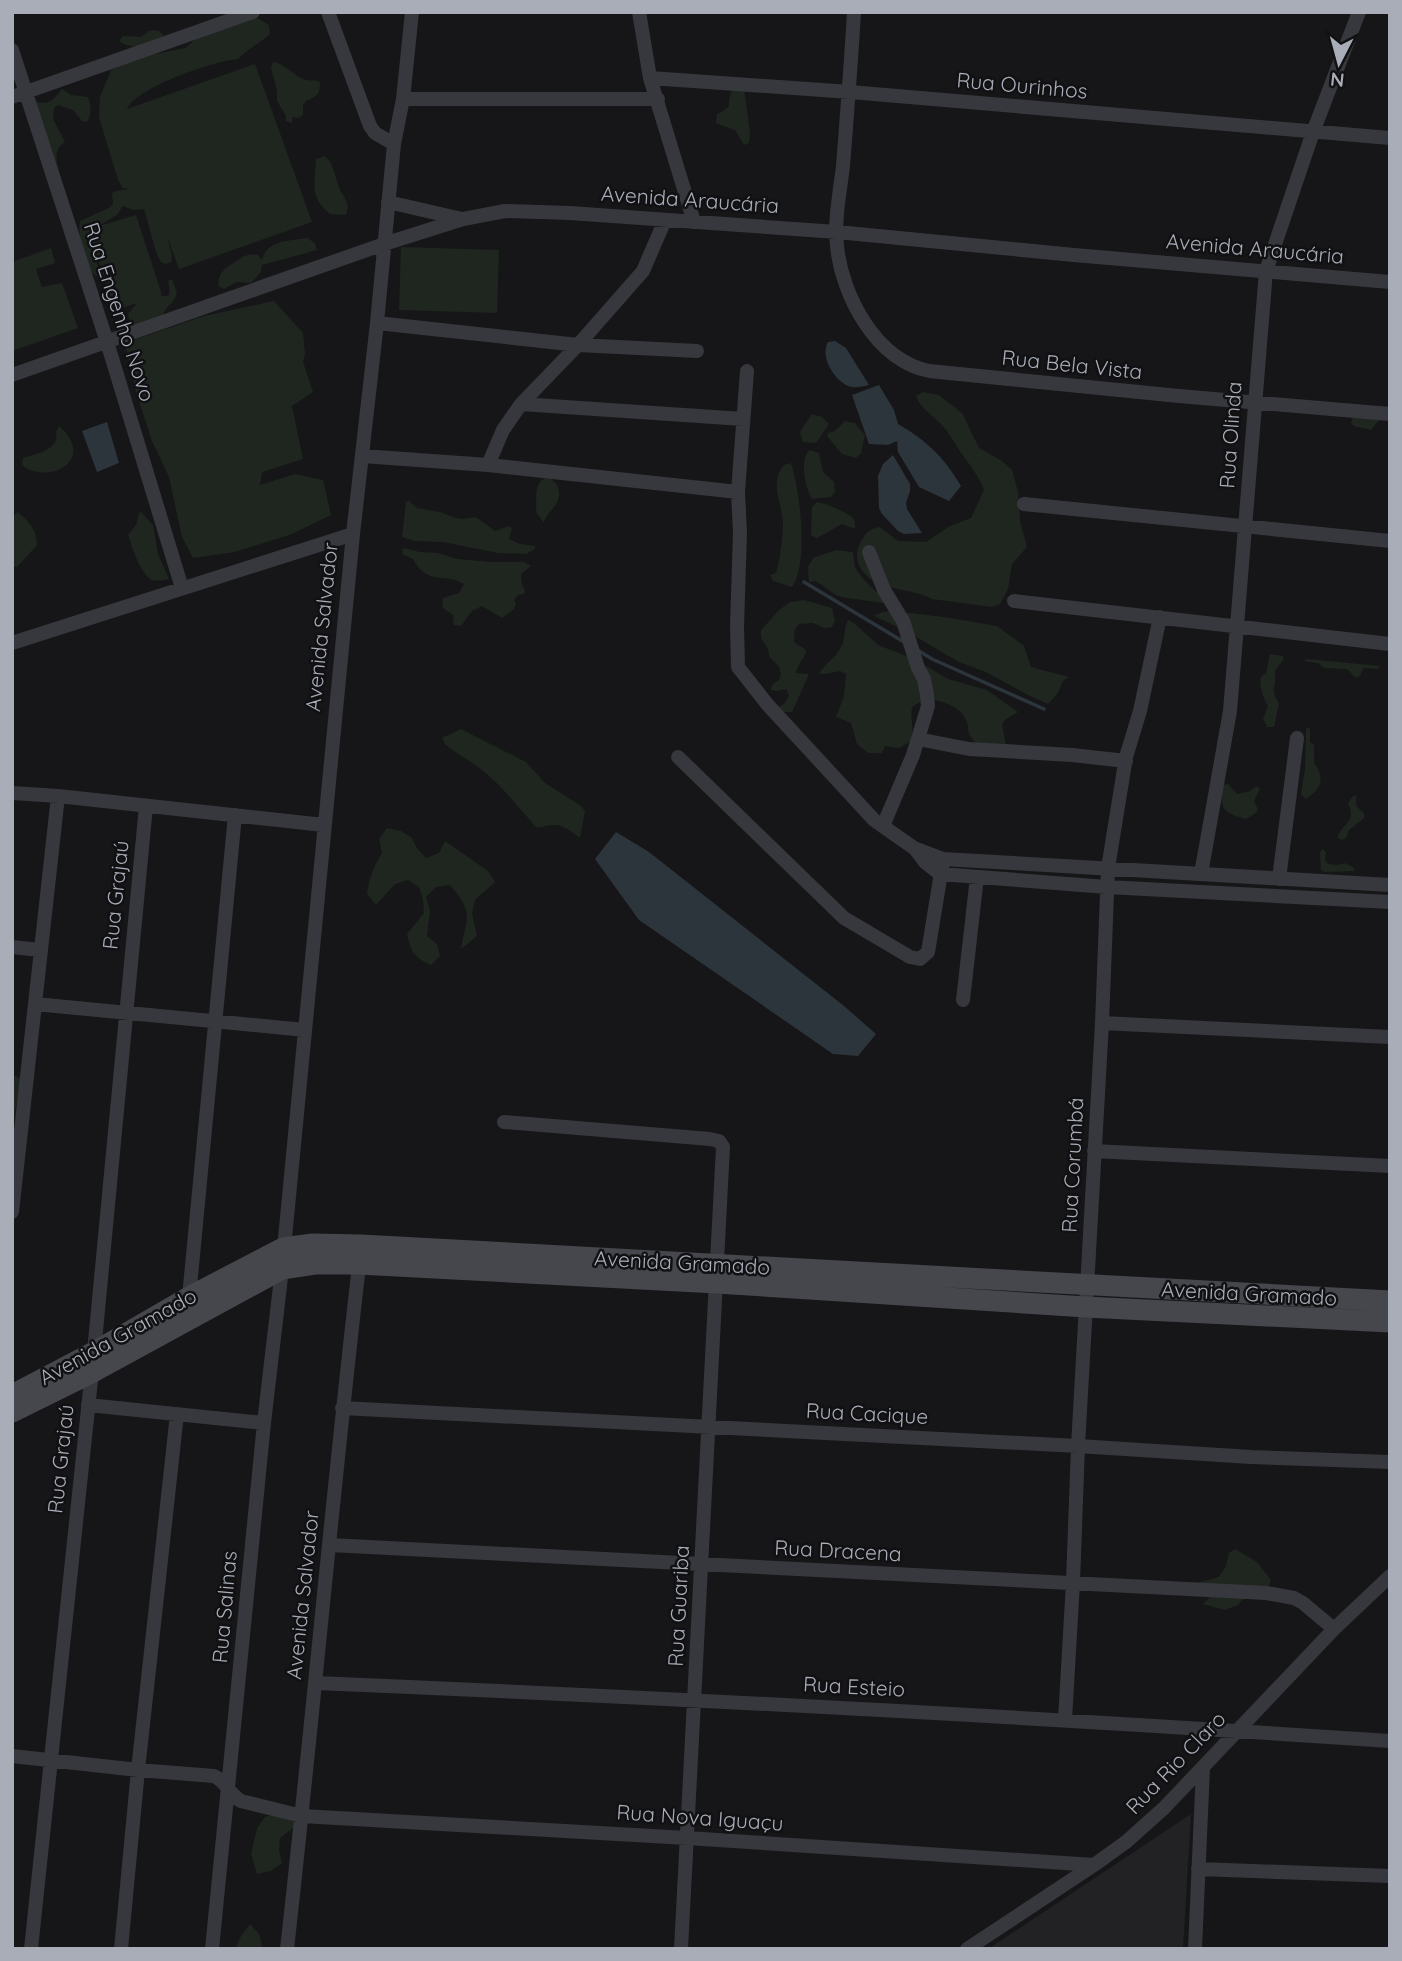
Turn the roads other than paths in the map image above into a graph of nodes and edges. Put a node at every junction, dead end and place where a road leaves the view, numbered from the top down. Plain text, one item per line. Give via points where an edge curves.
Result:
1 (328, 12) edge
2 (412, 12) edge
3 (639, 12) edge
4 (854, 12) edge
5 (1359, 12) edge
6 (246, 13) edge
7 (12, 50) edge
8 (650, 78) junction
9 (850, 92) junction
10 (19, 94) edge
11 (402, 99) junction
12 (658, 99) junction
13 (1313, 132) junction
14 (1390, 138) edge
15 (394, 144) junction
16 (388, 202) junction
17 (463, 219) junction
18 (665, 220) junction
19 (694, 222) junction
20 (837, 232) junction
21 (384, 244) junction
22 (1266, 271) junction
23 (1390, 282) edge
24 (377, 323) junction
25 (107, 342) junction
26 (578, 345) junction
27 (697, 351) dead end
28 (747, 371) dead end
29 (12, 375) edge
30 (1254, 402) junction
31 (521, 404) junction
32 (1390, 414) edge
33 (743, 419) junction
34 (362, 456) junction
35 (488, 465) junction
36 (738, 492) junction
37 (1024, 504) dead end
38 (1246, 527) junction
39 (352, 534) junction
40 (1390, 541) edge
41 (869, 552) dead end
42 (182, 588) junction
43 (1014, 601) dead end
44 (1160, 617) junction
45 (1237, 627) junction
46 (12, 643) edge
47 (1390, 645) edge
48 (1297, 738) dead end
49 (918, 739) junction
50 (678, 757) dead end
51 (1126, 761) junction
52 (13, 792) edge
53 (58, 796) junction
54 (146, 806) junction
55 (235, 815) junction
56 (324, 825) junction
57 (883, 826) junction
58 (914, 848) junction
59 (943, 859) junction
60 (1108, 868) junction
61 (940, 874) junction
62 (1201, 874) junction
63 (977, 877) junction
64 (1279, 879) junction
65 (1390, 885) edge
66 (1107, 887) junction
67 (1390, 902) edge
68 (12, 947) edge
69 (40, 950) junction
70 (963, 1000) dead end
71 (35, 1004) junction
72 (126, 1012) junction
73 (216, 1020) junction
74 (1102, 1023) junction
75 (305, 1030) junction
76 (1390, 1037) edge
77 (12, 1065) edge
78 (28, 1066) junction
79 (504, 1122) dead end
80 (1094, 1151) junction
81 (1390, 1166) edge
82 (13, 1194) edge
83 (12, 1212) edge
84 (283, 1248) junction
85 (360, 1255) junction
86 (282, 1269) junction
87 (716, 1274) junction
88 (1087, 1286) junction
89 (188, 1297) junction
90 (1390, 1301) edge
91 (1086, 1307) junction
92 (1390, 1322) edge
93 (92, 1362) junction
94 (12, 1395) edge
95 (88, 1405) junction
96 (342, 1408) junction
97 (12, 1412) edge
98 (177, 1414) junction
99 (264, 1423) junction
100 (709, 1427) junction
101 (1078, 1446) junction
102 (1390, 1462) edge
103 (330, 1545) junction
104 (702, 1565) junction
105 (1390, 1576) edge
106 (1073, 1582) junction
107 (1334, 1629) junction
108 (316, 1683) junction
109 (695, 1699) junction
110 (1065, 1720) junction
111 (1237, 1731) junction
112 (1390, 1741) edge
113 (12, 1756) edge
114 (50, 1760) junction
115 (1203, 1768) junction
116 (138, 1770) junction
117 (229, 1790) junction
118 (302, 1816) junction
119 (687, 1838) junction
120 (1094, 1865) junction
121 (1198, 1869) junction
122 (1390, 1876) edge
123 (31, 1949) edge
124 (121, 1949) edge
125 (212, 1949) edge
126 (287, 1949) edge
127 (681, 1949) edge
128 (967, 1949) edge
129 (1195, 1949) edge

1 - 15 street via 370,126
2 - 11 street, Avenida Salvador
3 - 8 street
4 - 9 street, Rua Bela Vista
5 - 13 street, Rua Olinda
6 - 10 street
7 - 10 street, Rua Engenho Novo
8 - 9 street, Rua Ourinhos
8 - 12 street
9 - 13 street, Rua Ourinhos
9 - 20 street, Rua Bela Vista
10 - 25 street, Rua Engenho Novo
11 - 12 street
11 - 15 street, Avenida Salvador
12 - 19 street
13 - 14 street, Rua Ourinhos
13 - 22 street, Rua Olinda
15 - 16 street, Avenida Salvador
16 - 17 street
16 - 21 street, Avenida Salvador
17 - 18 street, Avenida Araucária via 505,211
17 - 21 street, Avenida Araucária
18 - 19 street, Avenida Araucária
18 - 26 street via 642,271
19 - 20 street, Avenida Araucária
20 - 22 street, Avenida Araucária
20 - 30 street, Rua Bela Vista via 844,281 862,317 881,343 914,368
21 - 24 street, Avenida Salvador
21 - 25 street, Avenida Araucária
22 - 23 street, Avenida Araucária
22 - 30 street, Rua Olinda
24 - 26 street
24 - 34 street, Avenida Salvador
25 - 29 street, Avenida Araucária
25 - 42 street, Rua Engenho Novo
26 - 27 street
26 - 31 street
28 - 33 street
30 - 32 street, Rua Bela Vista
30 - 38 street, Rua Olinda
31 - 33 street
31 - 35 street
33 - 36 street
34 - 35 street
34 - 39 street, Avenida Salvador
35 - 36 street
36 - 57 street via 738,667 767,704
37 - 38 street
38 - 40 street
38 - 45 street, Rua Olinda
39 - 42 street
39 - 56 street, Avenida Salvador
41 - 49 street via 903,621 924,679 928,706
42 - 46 street
43 - 44 street
44 - 45 street
44 - 51 street, Rua Corumbá
45 - 47 street
45 - 62 street, Rua Olinda via 1230,711
48 - 64 street
49 - 51 street via 969,749
49 - 57 street
50 - 61 street via 844,918 910,957 920,959 928,952
51 - 60 street, Rua Corumbá
52 - 53 street
53 - 54 street
53 - 69 street
54 - 55 street
54 - 72 street, Rua Grajaú
55 - 56 street
55 - 73 street
56 - 75 street, Avenida Salvador
57 - 58 street
58 - 59 street
58 - 61 street
59 - 60 street
59 - 61 street
60 - 62 street
60 - 66 street, Rua Corumbá
61 - 63 street
62 - 64 street
63 - 66 street
63 - 70 street
64 - 65 street
66 - 67 street
66 - 74 street, Rua Corumbá
68 - 69 street
69 - 71 street
71 - 72 street
71 - 78 street
72 - 73 street
72 - 93 street, Rua Grajaú
73 - 75 street
73 - 89 street
74 - 76 street
74 - 80 street, Rua Corumbá
75 - 84 street, Avenida Salvador
77 - 78 street
78 - 82 street
79 - 87 street, Rua Guariba via 719,1141 723,1147
80 - 81 street
80 - 88 street, Rua Corumbá
82 - 83 street
84 - 85 street, Avenida Gramado via 313,1244
84 - 86 street, Avenida Salvador
84 - 89 street, Avenida Gramado
85 - 86 street, Avenida Gramado
85 - 87 street, Avenida Gramado
85 - 96 street, Avenida Salvador
86 - 93 street, Avenida Gramado
86 - 99 street, Rua Salinas
87 - 88 street, Avenida Gramado
87 - 91 street, Avenida Gramado
87 - 100 street, Rua Guariba
88 - 90 street, Avenida Gramado
88 - 91 street, Rua Corumbá
89 - 93 street, Avenida Gramado
91 - 92 street, Avenida Gramado
91 - 101 street, Rua Corumbá
93 - 94 street, Avenida Gramado
93 - 95 street, Rua Grajaú
93 - 97 street, Avenida Gramado
95 - 98 street
95 - 114 street, Rua Grajaú
96 - 100 street, Rua Cacique
96 - 103 street, Avenida Salvador
98 - 99 street
98 - 116 street
99 - 117 street, Rua Salinas
100 - 101 street, Rua Cacique
100 - 104 street, Rua Guariba
101 - 102 street, Rua Cacique
101 - 106 street, Rua Corumbá
103 - 104 street, Rua Dracena
103 - 108 street, Avenida Salvador
104 - 106 street, Rua Dracena
104 - 109 street, Rua Guariba
105 - 107 street, Rua Rio Claro
106 - 107 street, Rua Dracena via 1283,1595 1303,1603
106 - 110 street, Rua Corumbá
107 - 111 street, Rua Rio Claro
108 - 109 street, Rua Esteio
108 - 118 street, Avenida Salvador
109 - 110 street, Rua Esteio
109 - 119 street, Rua Guariba
110 - 111 street, Rua Esteio
111 - 112 street, Rua Esteio
111 - 115 street, Rua Rio Claro
113 - 114 street, Rua Nova Iguaçu
114 - 116 street, Rua Nova Iguaçu
114 - 123 street, Rua Grajaú
115 - 120 street, Rua Rio Claro via 1126,1842
115 - 121 street
116 - 117 street, Rua Nova Iguaçu via 214,1776
116 - 124 street
117 - 118 street, Rua Nova Iguaçu via 241,1801
117 - 125 street, Rua Salinas
118 - 119 street, Rua Nova Iguaçu
118 - 126 street, Avenida Salvador
119 - 120 street, Rua Nova Iguaçu
119 - 127 street, Rua Guariba
120 - 128 street, Rua Rio Claro
121 - 122 street
121 - 129 street

